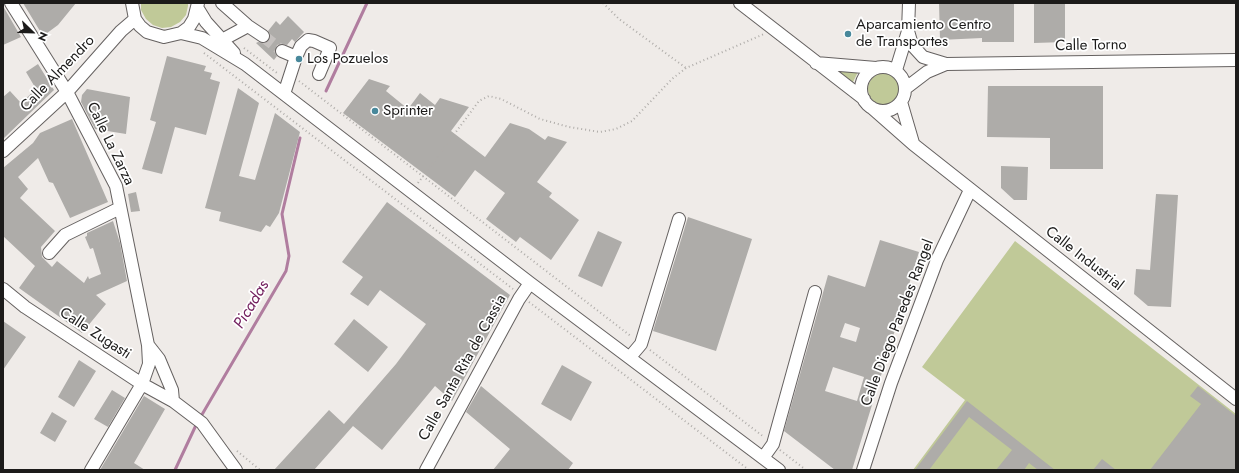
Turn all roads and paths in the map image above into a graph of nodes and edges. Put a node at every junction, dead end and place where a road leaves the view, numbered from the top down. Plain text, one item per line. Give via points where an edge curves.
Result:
1 (11, 3) edge
2 (132, 3) edge
3 (222, 3) edge
4 (603, 3) edge
5 (740, 3) edge
6 (908, 3) edge
7 (200, 6) edge
8 (135, 19) junction
9 (248, 26) junction
10 (774, 30) junction
11 (908, 31) junction
12 (181, 33) junction
13 (264, 36) tunnel mouth
14 (227, 37) junction
15 (199, 49) dead end
16 (282, 51) tunnel mouth
17 (296, 57) junction
18 (1236, 60) edge
19 (816, 63) junction
20 (245, 64) junction
21 (946, 64) junction
22 (686, 68) junction
23 (876, 68) junction
24 (896, 70) junction
25 (319, 74) dead end
26 (288, 77) junction
27 (906, 88) junction
28 (67, 92) junction
29 (284, 94) junction
30 (901, 102) junction
31 (868, 103) junction
32 (913, 144) junction
33 (3, 151) edge
34 (423, 178) junction
35 (970, 190) junction
36 (411, 193) junction
37 (120, 208) junction
38 (679, 219) dead end
39 (49, 253) dead end
40 (530, 283) junction
41 (3, 289) edge
42 (815, 292) dead end
43 (521, 295) junction
44 (641, 344) junction
45 (148, 345) junction
46 (630, 358) junction
47 (142, 384) junction
48 (1236, 399) edge
49 (173, 401) junction
50 (773, 444) junction
51 (763, 458) junction
52 (91, 470) edge
53 (236, 470) edge
54 (426, 470) edge
55 (749, 470) edge
56 (779, 470) edge
57 (806, 470) edge
58 (863, 470) edge

1 - 28 street, Calle La Zarza
2 - 8 street
3 - 9 street
4 - 22 path via 619,19
5 - 10 street, Calle Industrial
6 - 11 street
7 - 12 street via 194,19
7 - 14 street via 206,22
8 - 12 street via 147,32 155,35 173,36
8 - 28 street, Calle Almendro via 121,31
9 - 13 street
9 - 14 street
10 - 19 street, Calle Industrial
10 - 22 path
11 - 21 street, Calle Torno via 912,45 923,56
11 - 24 street
12 - 20 street via 202,38
14 - 20 street
14 - 26 path via 280,76
15 - 43 path
16 - 17 street
17 - 25 street via 301,46 308,40 330,48
17 - 26 street
18 - 21 street, Calle Torno
19 - 23 street
19 - 31 street, Calle Industrial
20 - 29 street
21 - 27 street, Calle Torno via 927,72
22 - 34 path via 632,121 616,129 600,132 569,127 540,118 489,96 479,101
23 - 24 street via 883,66
23 - 31 street via 862,84
24 - 27 street
26 - 29 street
26 - 34 path via 296,79
27 - 30 street
28 - 33 street, Calle Almendro
28 - 37 street, Calle La Zarza via 116,186
29 - 36 street
30 - 31 street via 884,111
30 - 32 street
31 - 32 street, Calle Industrial
32 - 35 street, Calle Industrial
34 - 36 path
34 - 44 path
35 - 48 street, Calle Industrial
35 - 58 street, Calle Diego Paredes Rangel via 937,260 891,383
36 - 40 street
37 - 39 street via 65,235
37 - 45 street, Calle La Zarza
38 - 44 street
40 - 43 street, Calle Santa Rita de Cassia
40 - 46 street
41 - 47 street, Calle Zugasti via 25,307
42 - 50 street
43 - 54 street, Calle Santa Rita de Cassia
43 - 55 path
44 - 46 street
44 - 50 path
45 - 47 street, Calle La Zarza via 149,364
45 - 49 street, Calle Zugasti via 159,359 172,390
46 - 51 street
47 - 49 street, Calle Zugasti
47 - 52 street, Calle La Zarza
49 - 53 street, Calle Zugasti via 197,420
50 - 51 street
50 - 57 path
51 - 56 street

